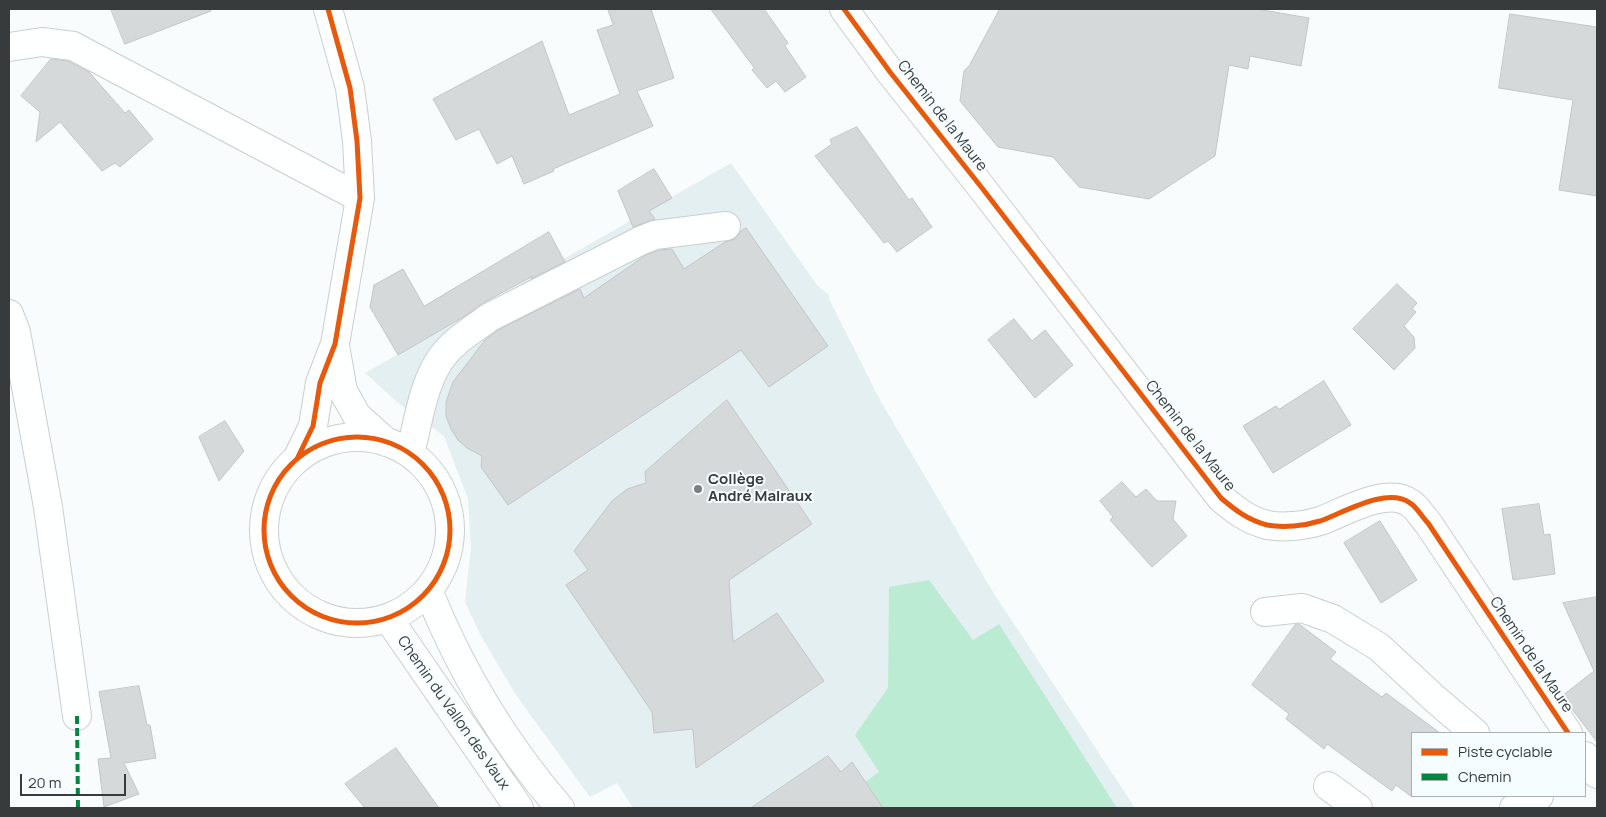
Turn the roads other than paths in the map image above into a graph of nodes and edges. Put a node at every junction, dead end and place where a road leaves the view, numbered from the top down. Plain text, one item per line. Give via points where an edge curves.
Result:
1 (328, 9) edge
2 (844, 9) edge
3 (9, 47) edge
4 (360, 198) junction
5 (726, 226) dead end
6 (9, 314) edge
7 (335, 344) junction
8 (398, 447) junction
9 (297, 459) junction
10 (428, 590) junction
11 (1264, 612) dead end
12 (388, 618) junction
13 (77, 716) dead end
14 (1475, 732) edge
15 (1567, 732) edge
16 (1586, 758) edge
17 (1597, 774) edge
18 (1328, 786) dead end
19 (1537, 797) edge
20 (519, 808) edge
21 (560, 808) edge
22 (1358, 808) edge
23 (1514, 808) edge

1 - 4 street via 350,88
2 - 15 street, Chemin de la Maure via 1221,498 1244,516 1268,525 1293,526 1318,522 1383,497 1410,503 1428,523
3 - 4 street via 42,42 73,46
4 - 7 street
5 - 8 street via 655,235 640,241 476,326 441,358
6 - 13 street via 16,332 48,507
7 - 8 street via 343,391 357,416
7 - 9 street via 320,383 313,426
8 - 9 street via 361,437 335,440 315,447
8 - 10 street via 429,471 442,493 450,518 447,552 442,568
9 - 12 street via 282,474 265,514 267,556 276,576 294,598 324,617 345,622
10 - 12 street via 410,606
10 - 21 street, Chemin du Vallon des Vaux via 443,628 474,688 528,769
11 - 14 street via 1302,608 1332,619 1379,647
12 - 20 street, Chemin du Vallon des Vaux
16 - 17 street
18 - 22 street
19 - 23 street

